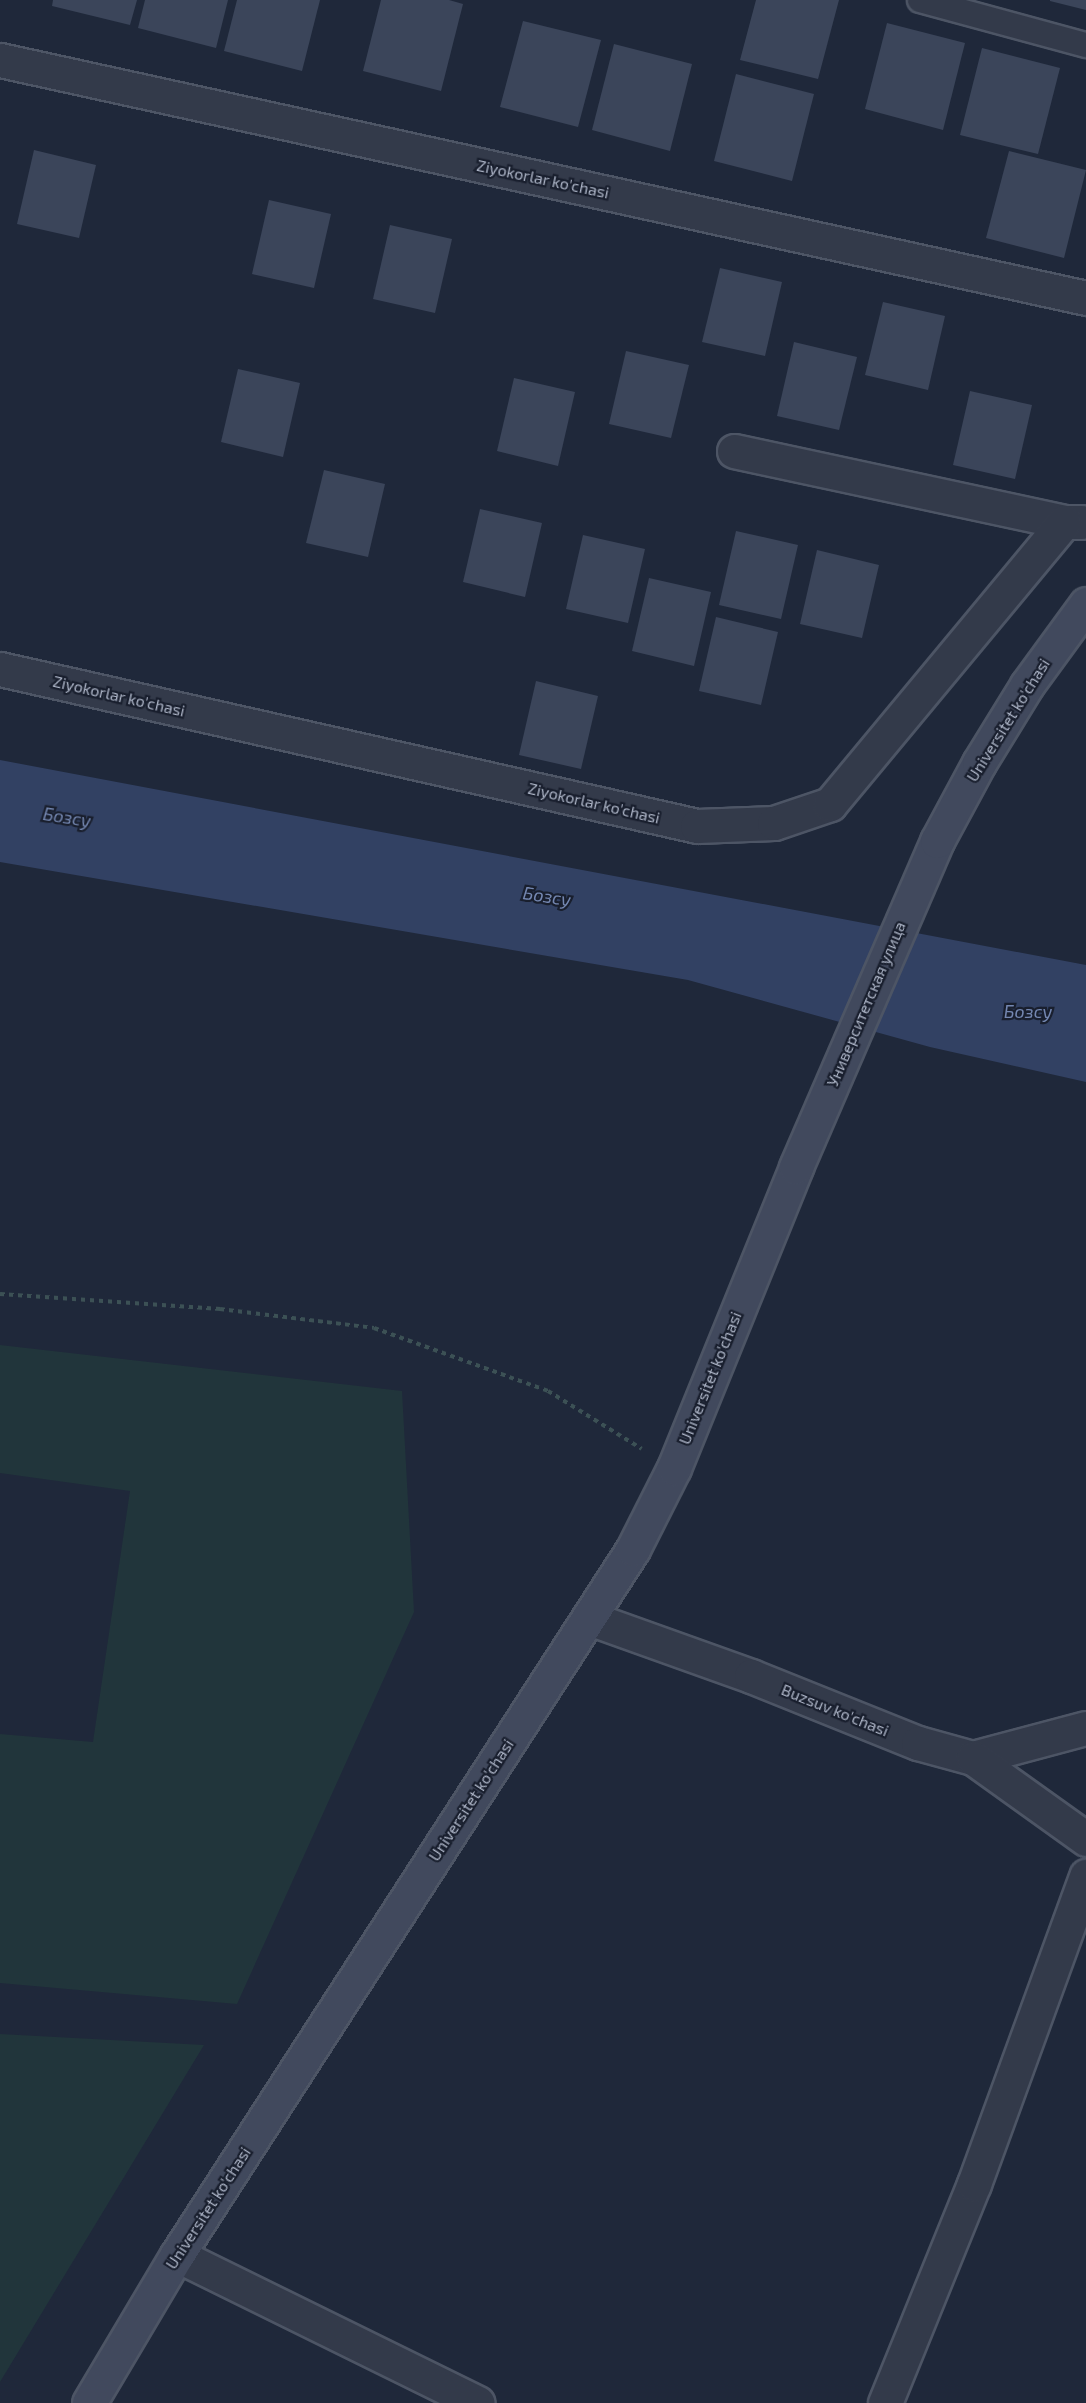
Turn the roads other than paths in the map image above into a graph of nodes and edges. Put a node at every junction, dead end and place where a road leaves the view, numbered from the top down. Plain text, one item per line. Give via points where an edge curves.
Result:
1 (920, 0) edge
2 (1086, 45) edge
3 (0, 60) edge
4 (1086, 298) edge
5 (734, 451) dead end
6 (1075, 522) edge
7 (1086, 604) edge
8 (0, 669) edge
9 (937, 841) joint
10 (796, 1167) joint
11 (589, 1618) junction
12 (1086, 1728) edge
13 (974, 1758) junction
14 (1086, 1839) edge
15 (1086, 1876) edge
16 (177, 2255) junction
17 (89, 2403) edge
18 (478, 2403) edge
19 (885, 2403) edge

1 - 2 lane
3 - 4 street, Ziyokorlar ko'chasi
5 - 6 street
6 - 8 street, Ziyokorlar ko'chasi via 830,804 774,823 697,826
7 - 9 main road, Universitet ko'chasi via 1027,685
9 - 10 main road, Университетская улица
10 - 11 main road, Universitet ko'chasi via 674,1468 633,1548
11 - 13 street, Buzsuv ko'chasi via 751,1676 918,1743
11 - 16 main road, Universitet ko'chasi
12 - 13 street, Buzsuv ko'chasi
13 - 14 street
15 - 19 street via 974,2184
16 - 17 main road, Universitet ko'chasi
16 - 18 street

